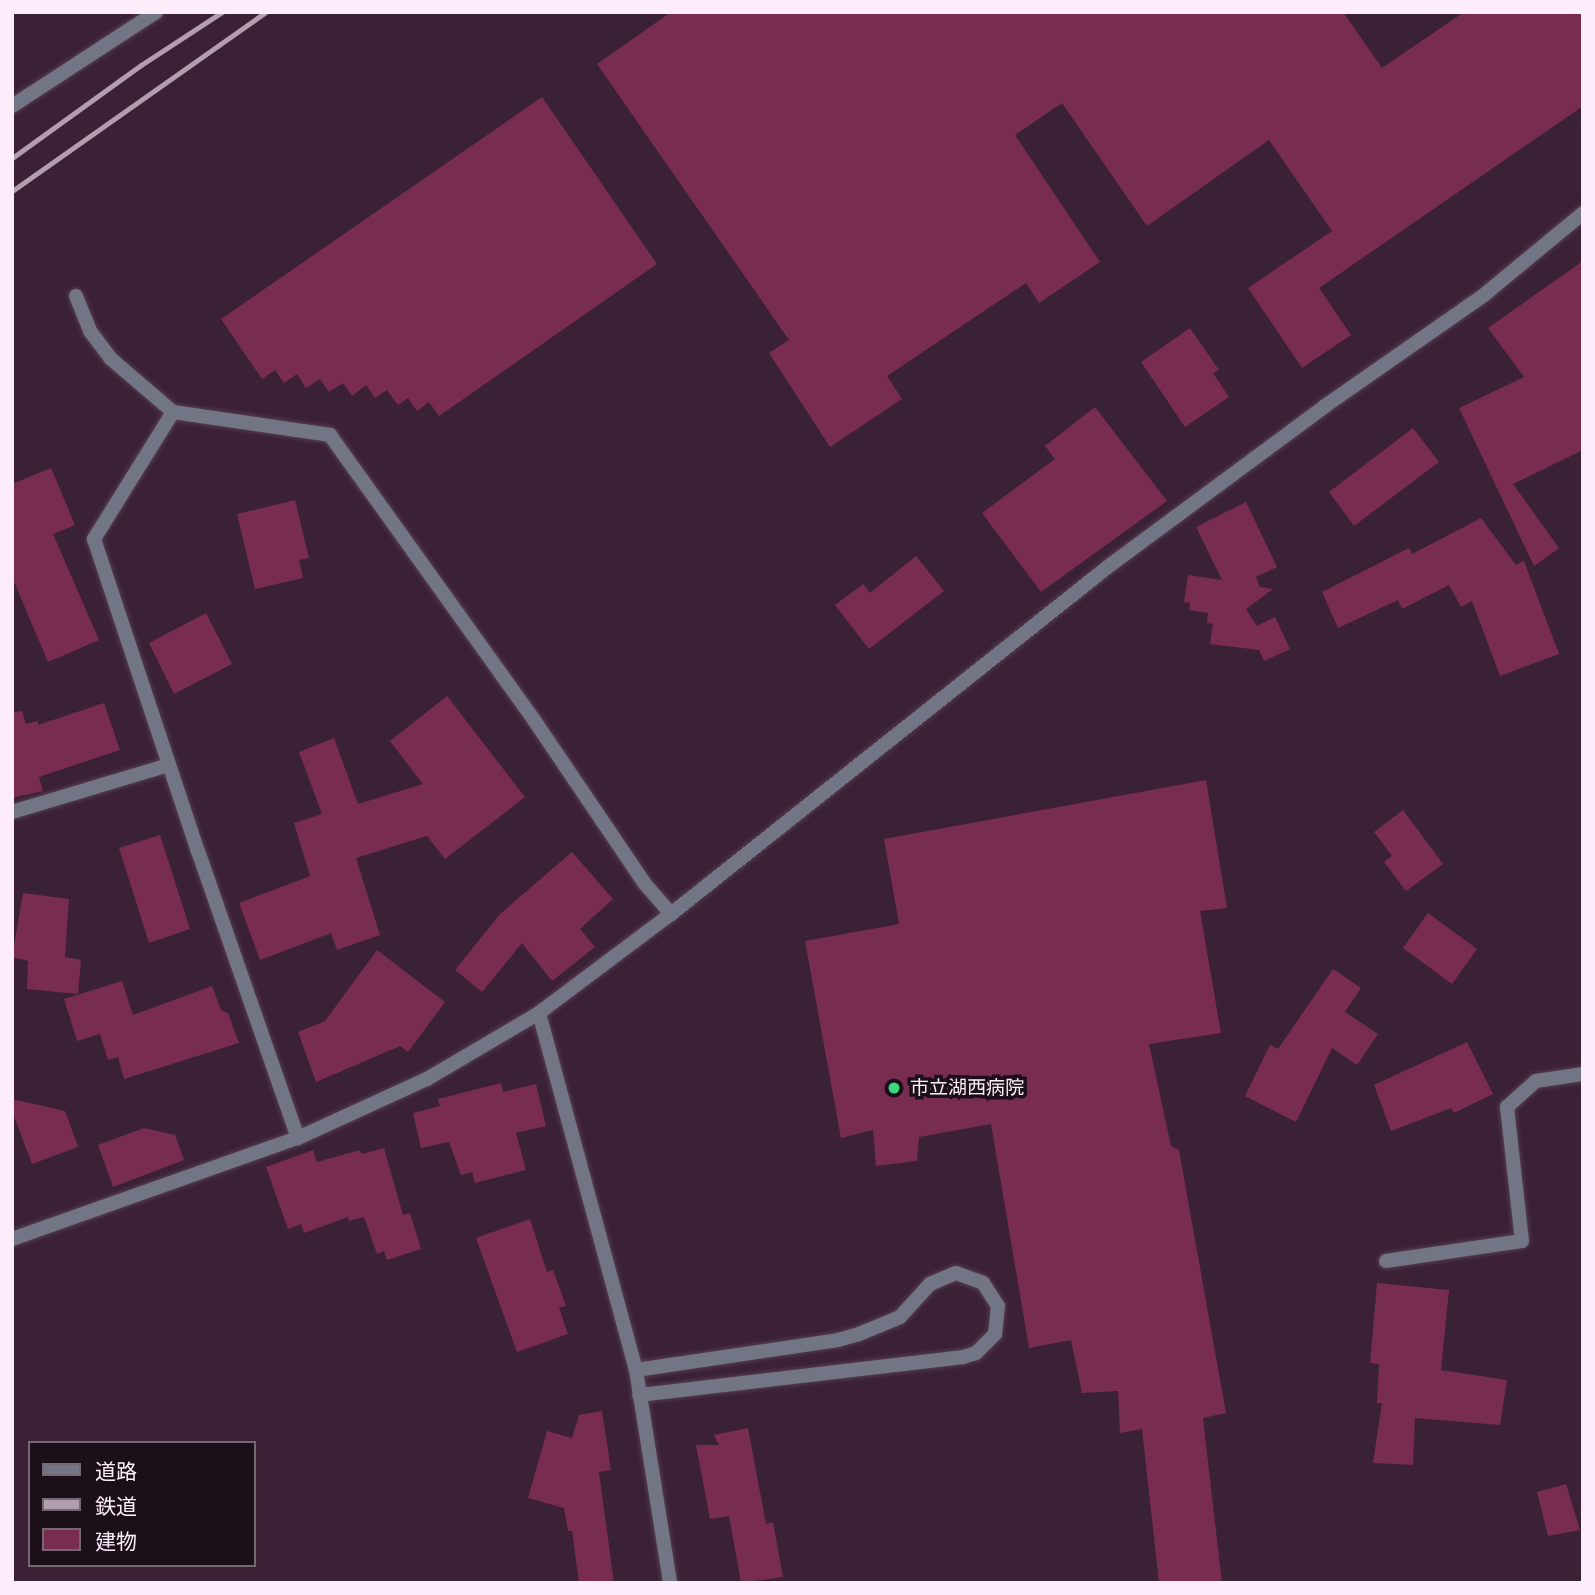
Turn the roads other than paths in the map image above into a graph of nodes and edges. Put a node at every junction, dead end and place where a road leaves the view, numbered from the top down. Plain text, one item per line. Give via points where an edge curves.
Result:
1 (156, 12) edge
2 (12, 106) edge
3 (1583, 213) edge
4 (76, 296) dead end
5 (173, 412) junction
6 (169, 765) junction
7 (12, 812) edge
8 (671, 914) junction
9 (539, 1013) junction
10 (1583, 1074) edge
11 (298, 1138) junction
12 (12, 1239) edge
13 (1386, 1261) dead end
14 (636, 1370) junction
15 (639, 1395) junction
16 (670, 1583) edge

1 - 2 street
3 - 8 street via 1483,295 1109,566
4 - 5 street via 90,331 110,358
5 - 6 street via 94,539
5 - 8 street via 330,435
6 - 7 street
6 - 11 street
8 - 9 street
9 - 11 street via 427,1079
9 - 14 street
10 - 13 street via 1536,1081 1507,1107 1522,1241
11 - 12 street
14 - 15 street
14 - 15 street via 859,1334 900,1317 930,1284 956,1273 983,1283 998,1306 995,1334 976,1353 964,1357
15 - 16 street

